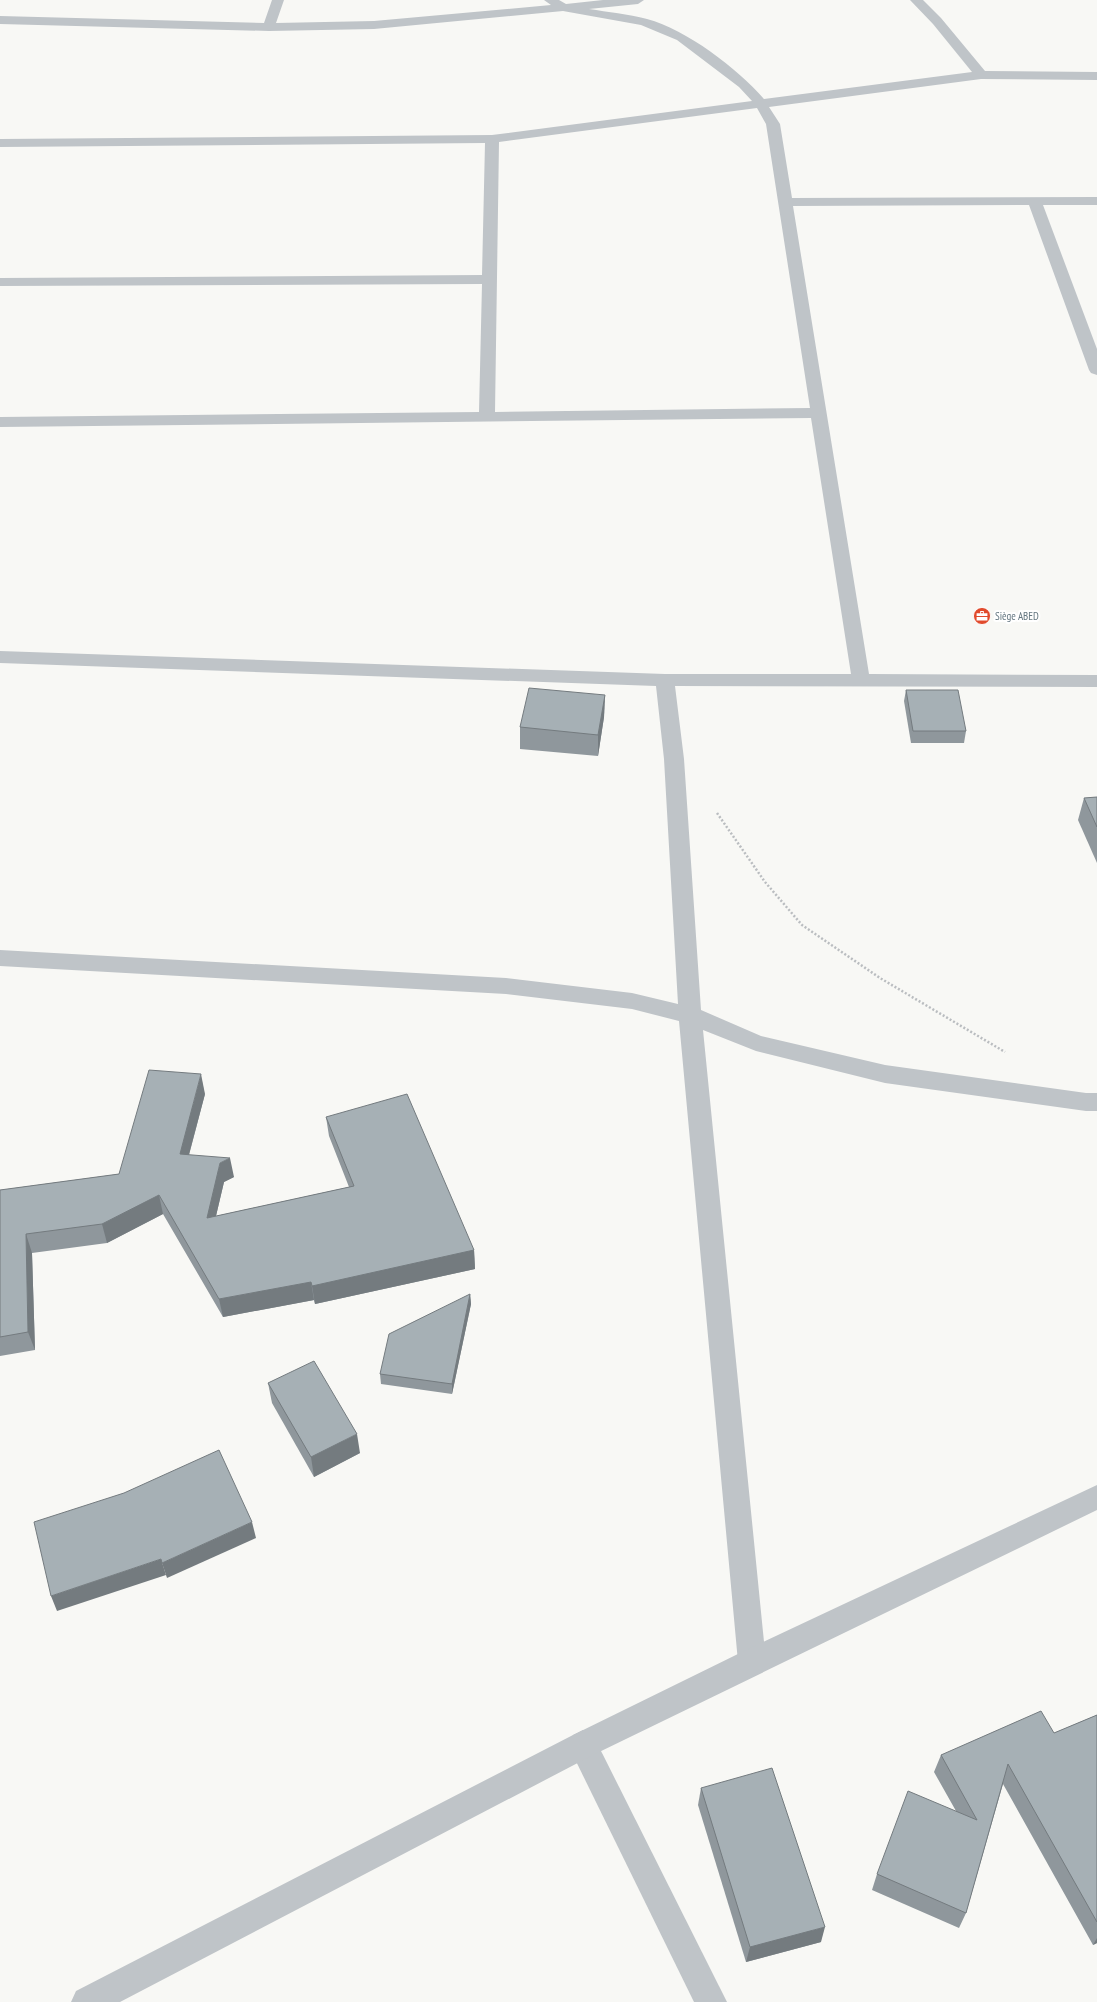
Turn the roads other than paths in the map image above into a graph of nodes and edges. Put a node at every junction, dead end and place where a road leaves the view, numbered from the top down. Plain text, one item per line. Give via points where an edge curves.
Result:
1 (278, 0) edge
2 (550, 0) edge
3 (638, 0) edge
4 (916, 0) edge
5 (564, 8) junction
6 (0, 20) edge
7 (269, 27) junction
8 (982, 75) junction
9 (1097, 76) edge
10 (761, 104) junction
11 (492, 139) junction
12 (0, 143) edge
13 (1097, 201) edge
14 (785, 202) junction
15 (1034, 202) junction
16 (490, 279) junction
17 (0, 282) edge
18 (1096, 367) edge
19 (818, 413) junction
20 (487, 418) junction
21 (0, 422) edge
22 (0, 657) edge
23 (665, 680) junction
24 (861, 681) junction
25 (1097, 681) edge
26 (0, 958) edge
27 (690, 1015) junction
28 (1097, 1102) edge
29 (1097, 1497) edge
30 (752, 1662) junction
31 (583, 1745) junction
32 (87, 2002) edge
33 (711, 2002) edge

1 - 7 street
2 - 5 street
3 - 5 street
4 - 8 street
5 - 7 street via 374,25
5 - 10 street via 644,22 681,38 744,84
6 - 7 street
8 - 9 street
8 - 10 street
10 - 11 street
10 - 14 street via 773,124
11 - 12 street
11 - 16 street
13 - 15 street
14 - 15 street
14 - 19 street
15 - 18 street
16 - 17 street
16 - 20 street
19 - 20 street
19 - 24 street
20 - 21 street
22 - 23 street
23 - 24 street
23 - 27 street via 674,759
24 - 25 street
26 - 27 street via 506,986 632,1001
27 - 28 street via 756,1043 885,1074
27 - 30 street
29 - 30 street
30 - 31 street
31 - 32 street
31 - 33 street

